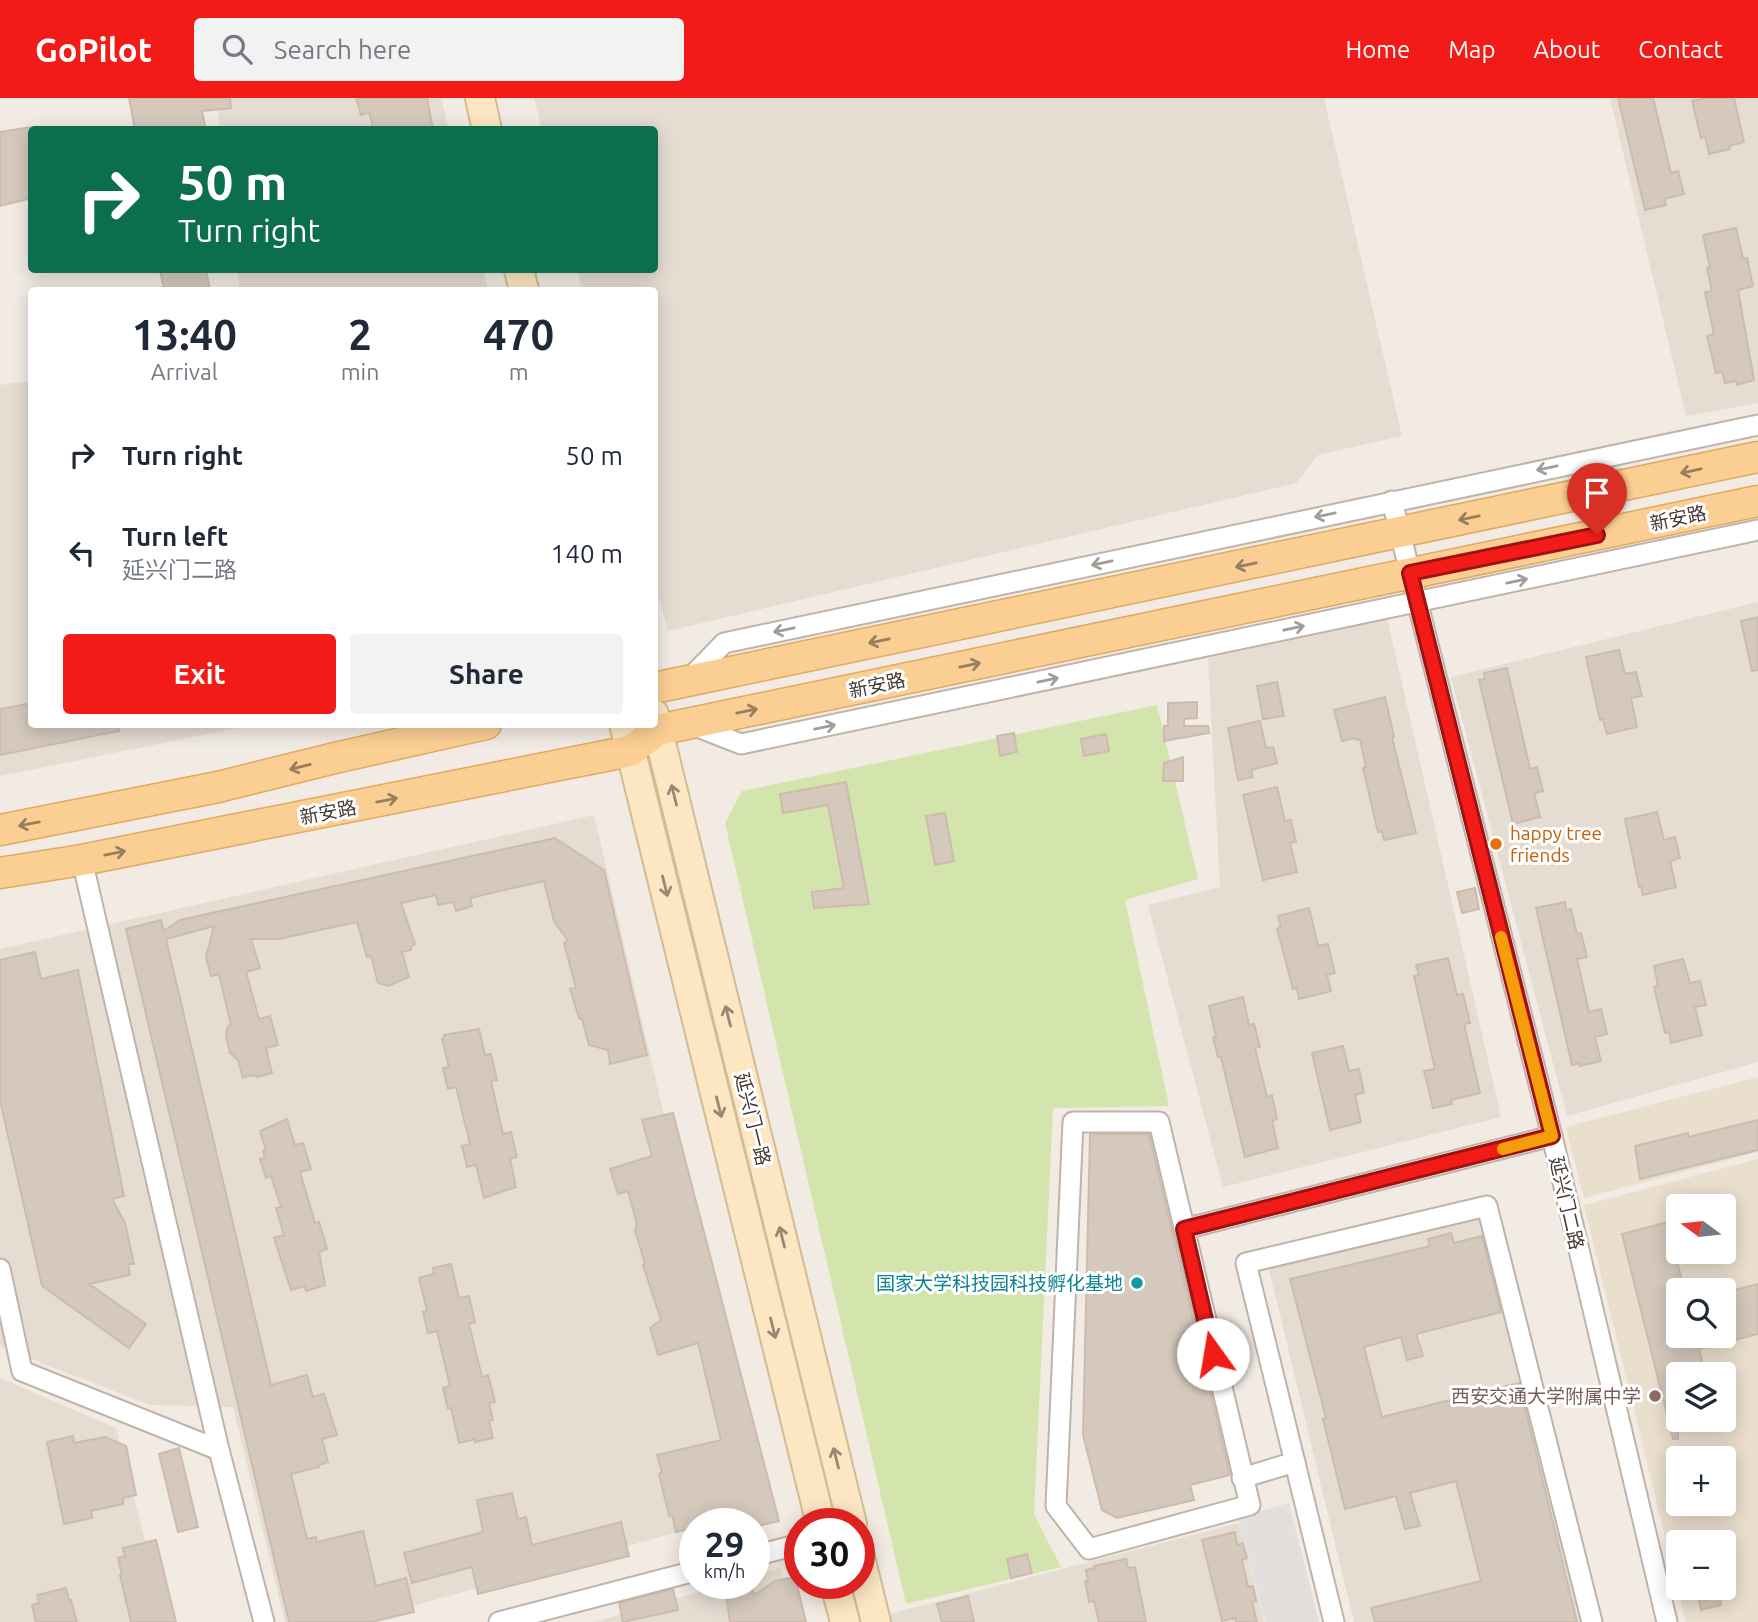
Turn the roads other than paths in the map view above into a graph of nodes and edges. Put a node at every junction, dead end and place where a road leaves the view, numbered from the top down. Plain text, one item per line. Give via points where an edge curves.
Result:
1 (480, 98) edge
2 (497, 98) edge
3 (486, 126) edge
4 (503, 126) edge
5 (1758, 425) edge
6 (1758, 457) edge
7 (1392, 500) junction
8 (1758, 501) edge
9 (1758, 530) edge
10 (1400, 532) junction
11 (1410, 573) junction
12 (1417, 602) junction
13 (686, 682) junction
14 (658, 687) edge
15 (658, 722) edge
16 (689, 724) junction
17 (468, 728) edge
18 (645, 728) edge
19 (657, 728) edge
20 (627, 738) edge
21 (0, 830) edge
22 (82, 860) junction
23 (0, 873) edge
24 (1552, 1136) junction
25 (1184, 1229) junction
26 (0, 1269) edge
27 (219, 1450) junction
28 (1295, 1462) junction
29 (1242, 1478) junction
30 (817, 1508) edge
31 (848, 1508) edge
32 (679, 1575) edge
33 (839, 1599) edge
34 (870, 1599) edge
35 (264, 1622) edge
36 (499, 1622) edge
37 (845, 1622) edge
38 (876, 1622) edge
39 (1334, 1622) edge
40 (1592, 1622) edge
41 (1667, 1622) edge

1 - 3 street
2 - 4 street
5 -> 7 street
6 -> 10 main road
7 - 10 street, 延兴门二路
7 -> 13 street via 724,643
8 - 11 main road, 新安路
12 -> 9 street
10 - 11 street, 延兴门二路
10 -> 13 main road
11 - 12 street, 延兴门二路
16 -> 11 main road, 新安路
16 -> 12 street via 741,744
12 - 24 street, 延兴门二路
13 - 14 main road
15 - 16 main road, 新安路
17 -> 21 main road via 218,787
18 - 20 main road, 新安路
31 -> 19 street, 延兴门一路
22 -> 20 main road, 新安路
20 -> 30 street, 延兴门一路
22 - 23 main road, 新安路
22 - 27 street
24 - 25 street
24 - 41 street, 延兴门二路
25 - 29 street
25 - 29 street via 1159,1122 1073,1122 1056,1506 1089,1549 1250,1506
26 - 27 street via 22,1371
27 - 35 street
28 - 29 street
28 - 39 street
28 - 40 street via 1246,1263 1487,1206
32 - 36 street
33 - 37 street
34 - 38 street

